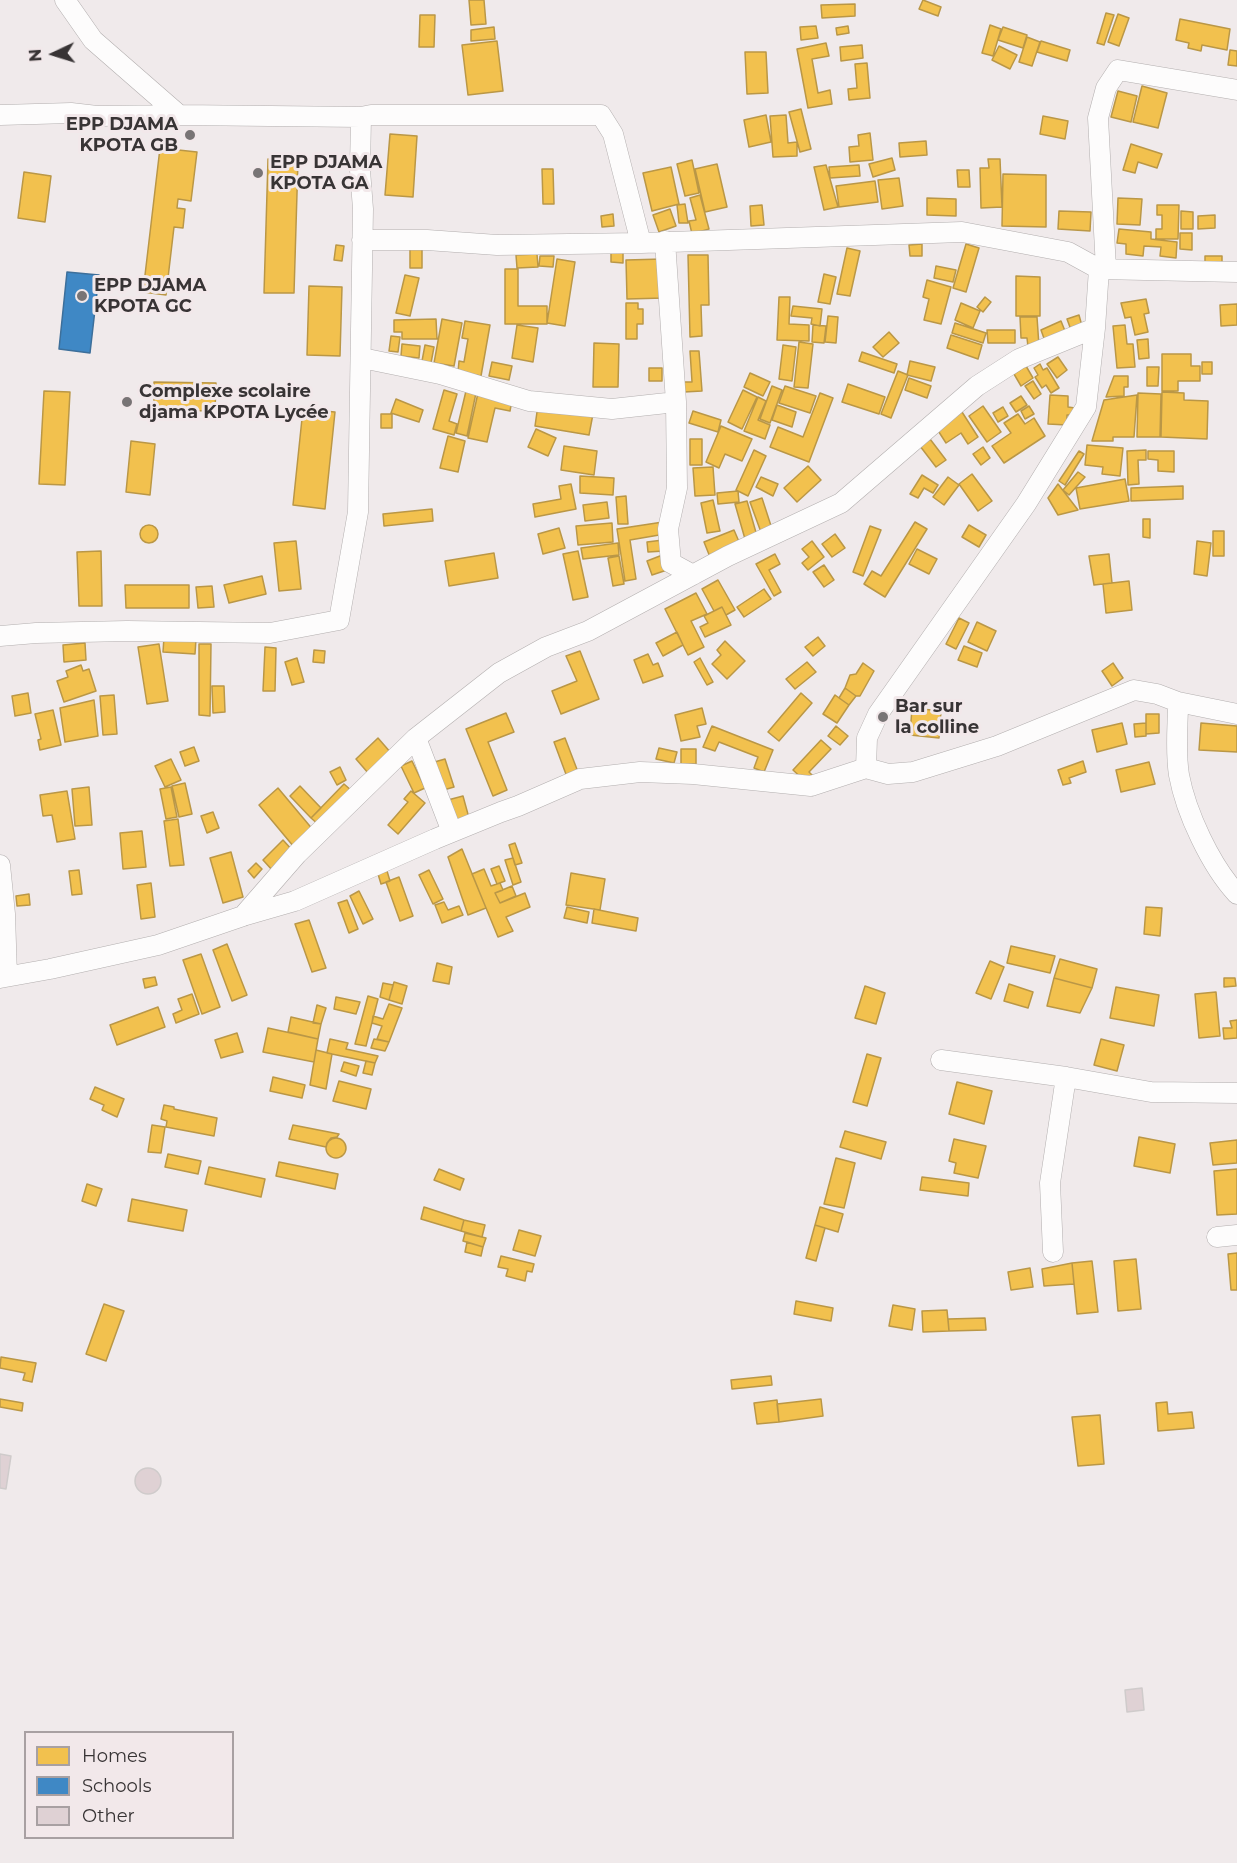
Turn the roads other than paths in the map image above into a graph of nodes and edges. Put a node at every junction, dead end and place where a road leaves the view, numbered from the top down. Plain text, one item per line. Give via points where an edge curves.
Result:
1 (64, 0) edge
2 (1237, 90) edge
3 (0, 115) edge
4 (178, 115) junction
5 (361, 117) junction
6 (362, 240) junction
7 (665, 242) junction
8 (641, 243) junction
9 (1102, 269) junction
10 (1237, 272) edge
11 (1095, 328) junction
12 (362, 358) junction
13 (676, 402) junction
14 (693, 575) junction
15 (0, 636) edge
16 (1178, 702) junction
17 (1237, 714) edge
18 (416, 738) junction
19 (866, 768) junction
20 (452, 832) junction
21 (0, 865) edge
22 (1237, 894) edge
23 (243, 916) junction
24 (4, 977) edge
25 (941, 1060) dead end
26 (1066, 1077) junction
27 (1237, 1093) edge
28 (1237, 1235) edge
29 (1217, 1237) dead end
30 (1053, 1252) dead end

1 - 4 street via 93,39
2 - 9 street via 1118,70 1106,88 1098,118
3 - 4 street
4 - 5 street
5 - 6 street
5 - 8 street via 601,115 613,134
6 - 8 street via 497,245
6 - 12 street
7 - 8 street
7 - 9 street via 962,232 1068,252
7 - 13 street
9 - 10 street
9 - 11 street
11 - 14 street via 1019,359 977,386 841,503
11 - 19 street via 1086,407 1026,504 878,714 867,738
12 - 13 street via 440,374 529,401 612,409
12 - 15 street via 358,512 339,620 270,633 127,631
13 - 14 street via 677,488 668,529 671,563
14 - 18 street via 588,632 546,647 499,673
16 - 17 street
16 - 19 street via 1134,690 997,746 913,772 888,774
16 - 22 street via 1179,775 1186,799 1203,842
18 - 20 street
18 - 23 street via 297,854
19 - 20 street via 811,786 640,772 580,779
20 - 23 street via 295,901
21 - 24 street via 5,914
23 - 24 street via 158,945
25 - 26 street
26 - 27 street via 1151,1092
26 - 30 street via 1050,1183
28 - 29 street

